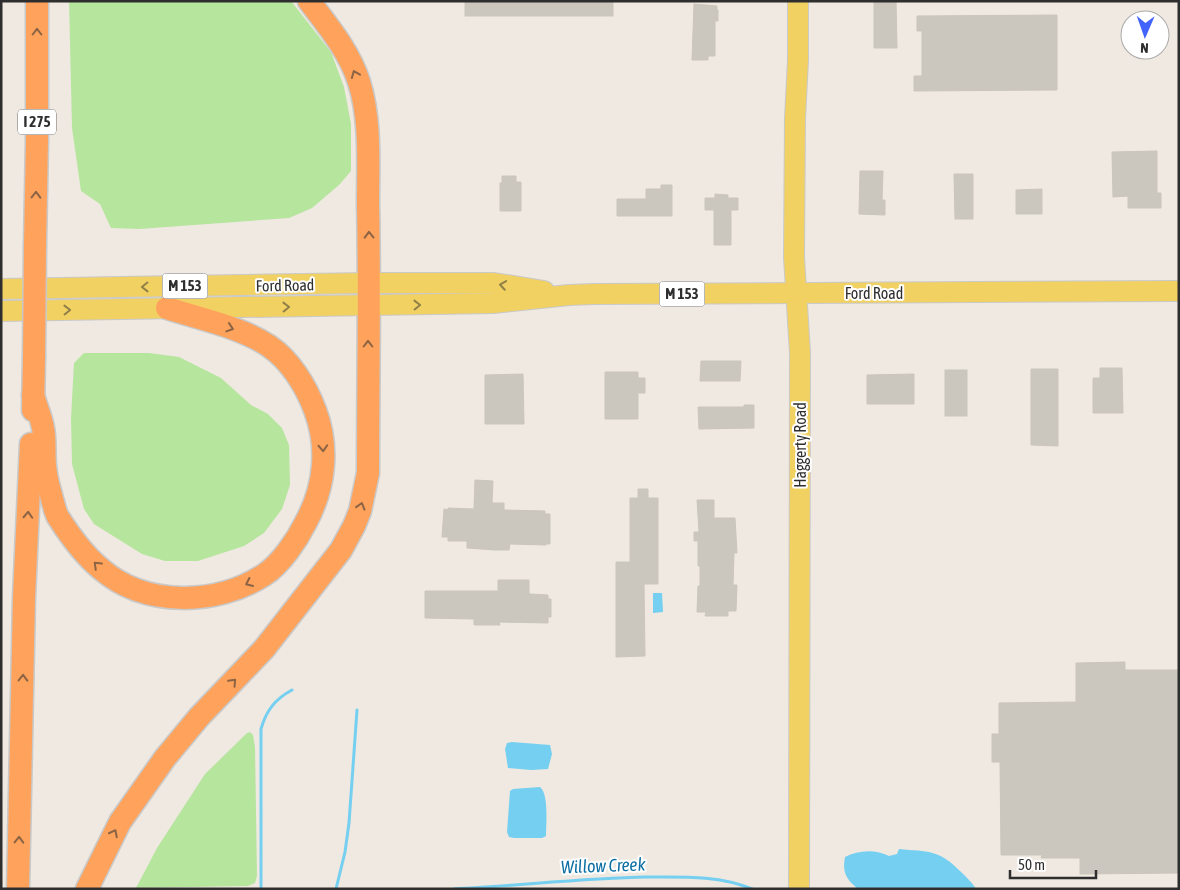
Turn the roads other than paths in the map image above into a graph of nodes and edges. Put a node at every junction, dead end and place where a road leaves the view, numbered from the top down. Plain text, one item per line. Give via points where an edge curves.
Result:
1 (37, 1) edge
2 (309, 1) edge
3 (798, 1) edge
4 (368, 283) junction
5 (1, 289) edge
6 (1179, 291) edge
7 (796, 294) junction
8 (568, 295) junction
9 (368, 306) junction
10 (167, 308) junction
11 (1, 311) edge
12 (33, 395) junction
13 (18, 889) edge
14 (87, 889) edge
15 (798, 889) edge

12 -> 1 highway, I 275, bridge
4 -> 2 highway via 370,252 364,103 349,58
3 - 7 main road, Haggerty Road
4 -> 5 main road, Ford Road / M 153
8 -> 4 main road, Ford Road / M 153 via 494,283
4 - 9 highway
6 - 7 main road, Ford Road / M 153
7 - 8 main road, Ford Road / M 153
7 - 15 main road, Haggerty Road via 800,352
9 -> 8 main road, Ford Road / M 153 via 494,304
10 -> 9 main road, Ford Road / M 153
14 -> 9 highway via 120,822 142,789 199,717 264,648 341,550 354,526 364,498 368,473
11 -> 10 main road, Ford Road / M 153
10 -> 12 highway via 252,335 271,347 301,381 321,427 324,452 322,481 315,506 290,549 266,574 228,592 178,598 132,588 101,570 78,546 57,515 46,473 43,429
13 -> 12 highway, I 275 via 24,597

